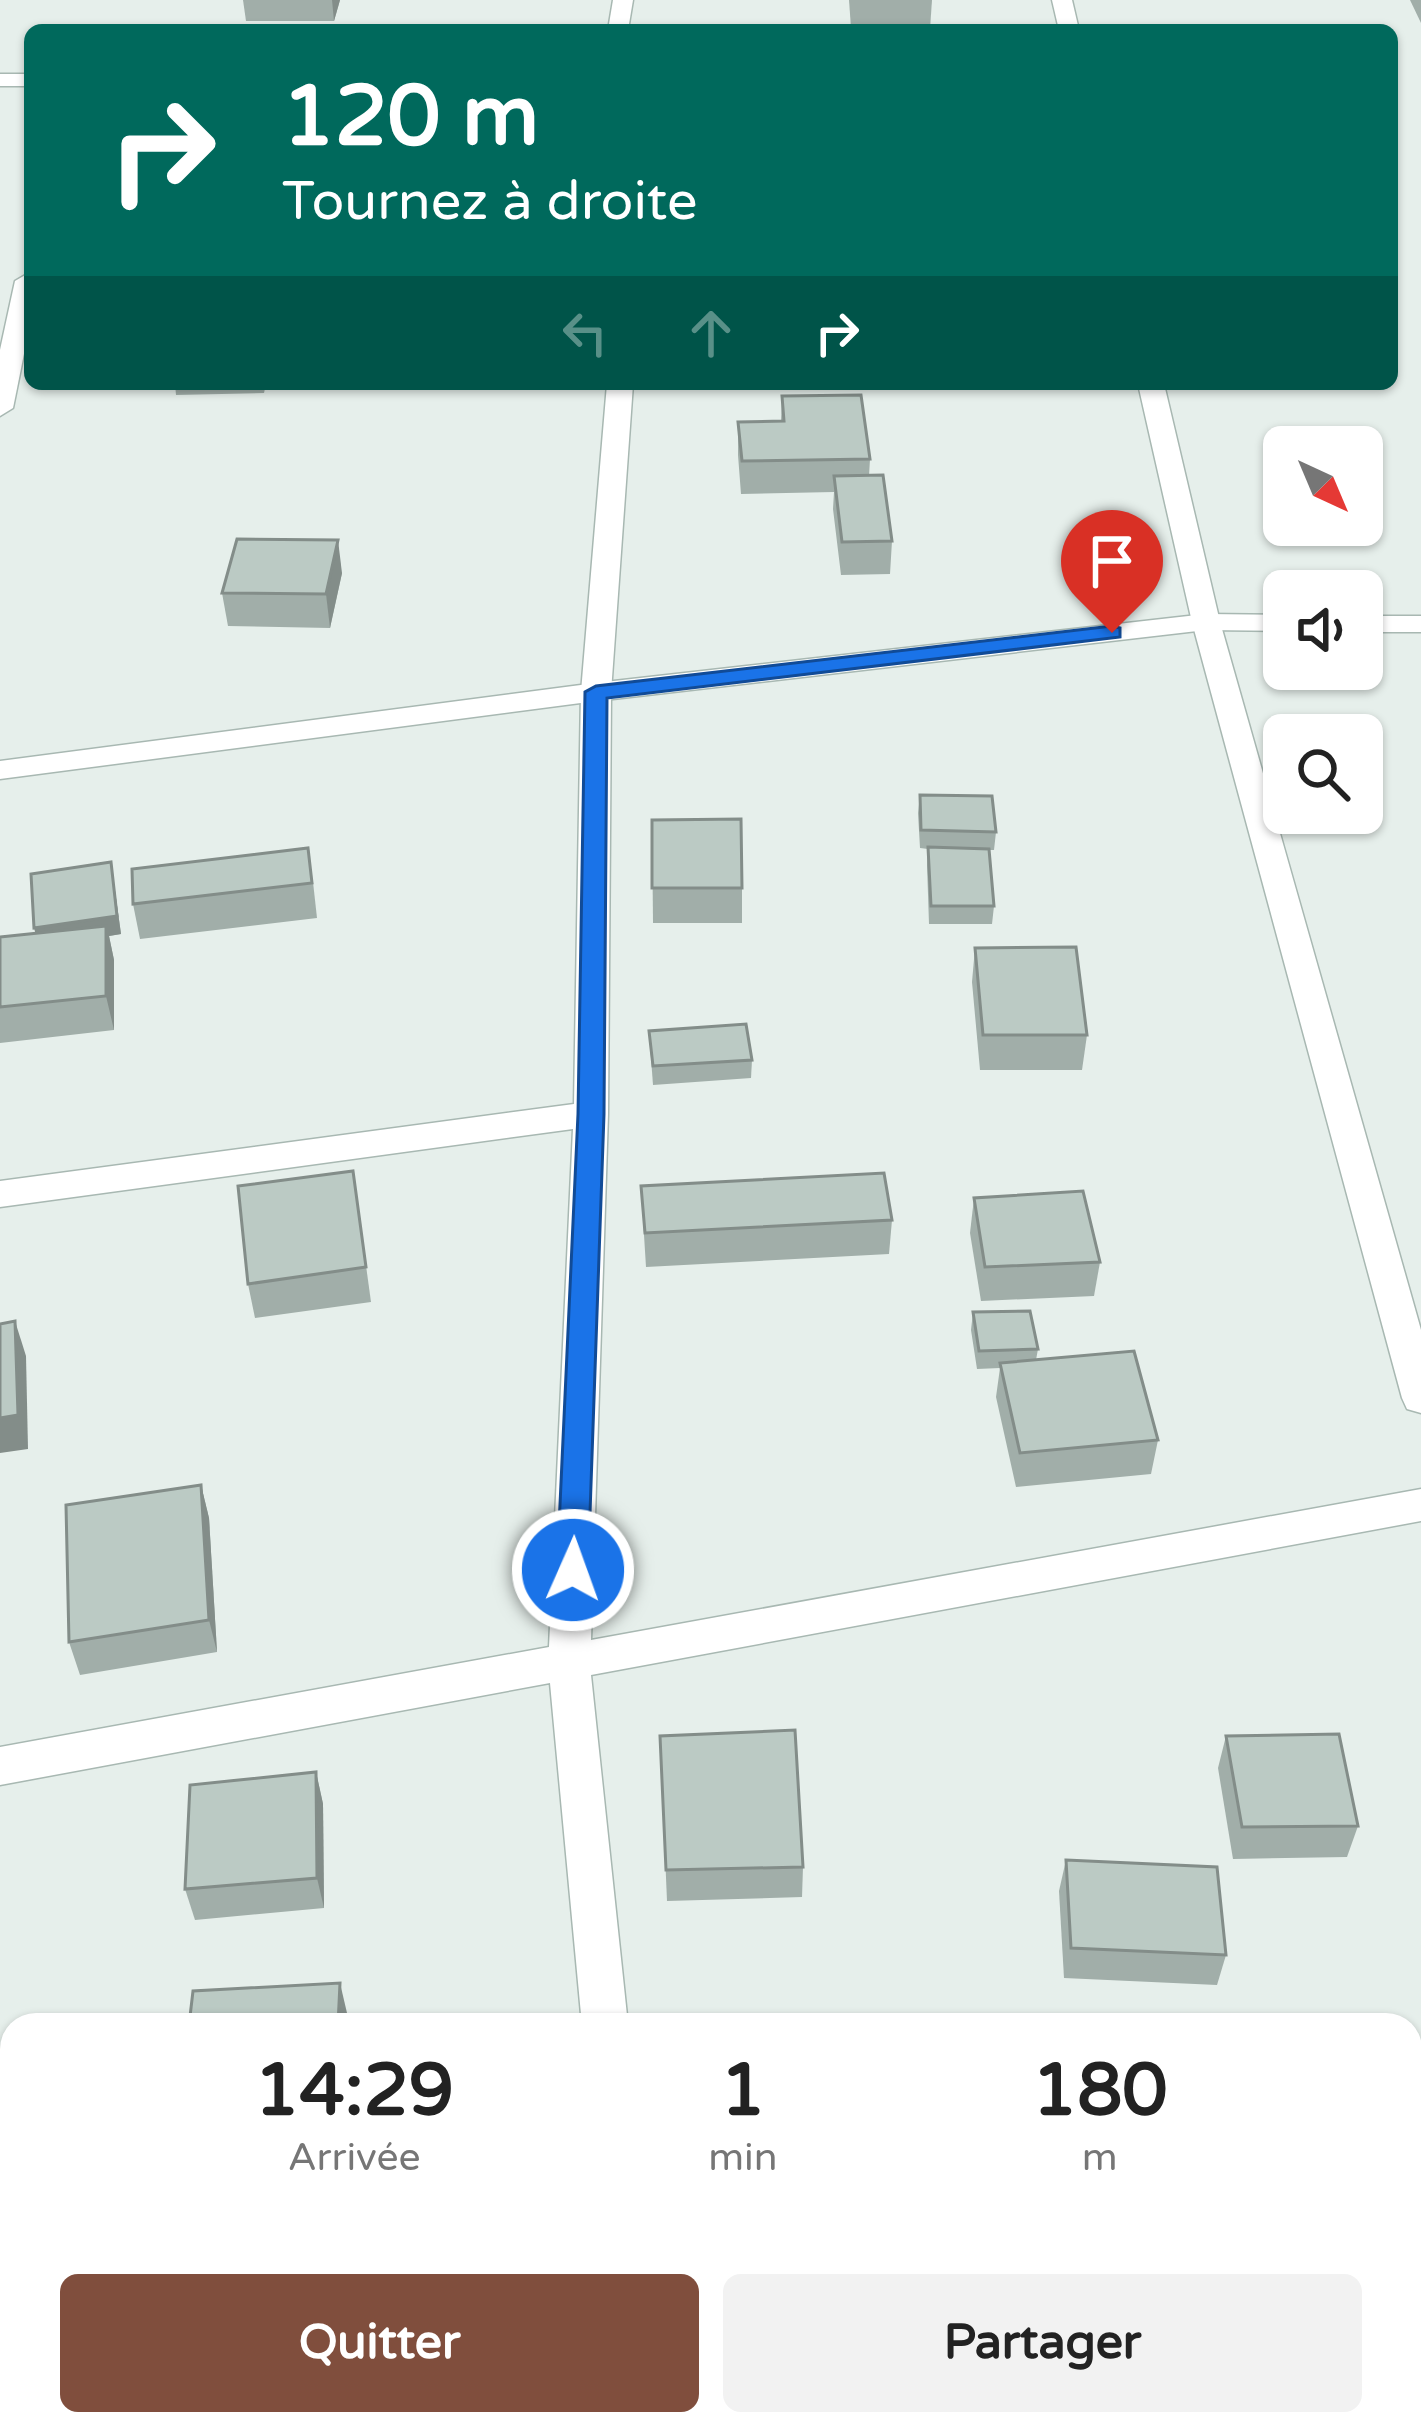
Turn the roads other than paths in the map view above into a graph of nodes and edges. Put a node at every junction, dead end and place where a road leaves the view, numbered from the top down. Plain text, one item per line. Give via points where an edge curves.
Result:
1 (24, 299) edge
2 (620, 390) edge
3 (1152, 390) edge
4 (0, 408) edge
5 (1206, 622) junction
6 (1263, 622) edge
7 (1383, 623) edge
8 (1421, 624) edge
9 (596, 692) junction
10 (0, 770) edge
11 (591, 1114) junction
12 (0, 1193) edge
13 (1421, 1398) edge
14 (1421, 1505) edge
15 (569, 1661) junction
16 (0, 1766) edge
17 (604, 2013) edge

1 - 4 street
2 - 9 street
3 - 5 street
5 - 6 street
5 - 9 street
5 - 13 street
7 - 8 street
9 - 10 street
9 - 11 street
11 - 12 street
11 - 15 street
14 - 15 street
15 - 16 street
15 - 17 street

